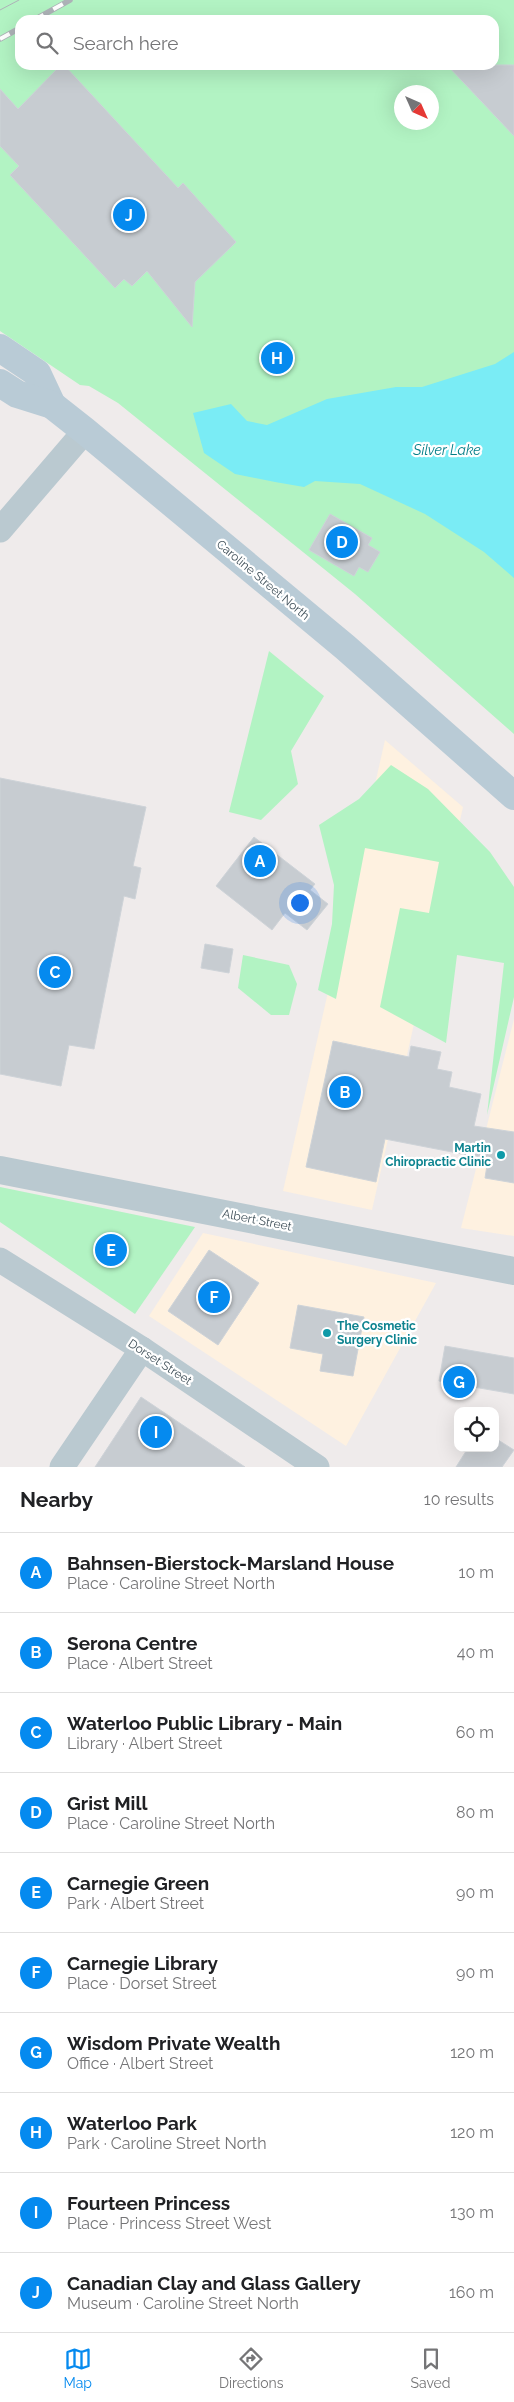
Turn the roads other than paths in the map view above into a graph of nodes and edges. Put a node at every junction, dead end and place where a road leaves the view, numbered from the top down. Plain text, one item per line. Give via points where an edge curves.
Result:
1 (0, 348) edge
2 (0, 383) edge
3 (52, 405) junction
4 (85, 431) junction
5 (0, 530) edge
6 (514, 796) edge
7 (0, 1170) edge
8 (0, 1260) edge
9 (514, 1270) edge
10 (142, 1350) junction
11 (62, 1467) edge
12 (317, 1467) edge

1 - 3 main road via 37,373
2 - 3 main road, Caroline Street North via 17,394
3 - 4 main road, Caroline Street North
4 - 5 street
4 - 6 main road, Caroline Street North via 375,673
7 - 9 street, Albert Street
8 - 10 street, Dorset Street
10 - 11 street
10 - 12 street, Dorset Street

